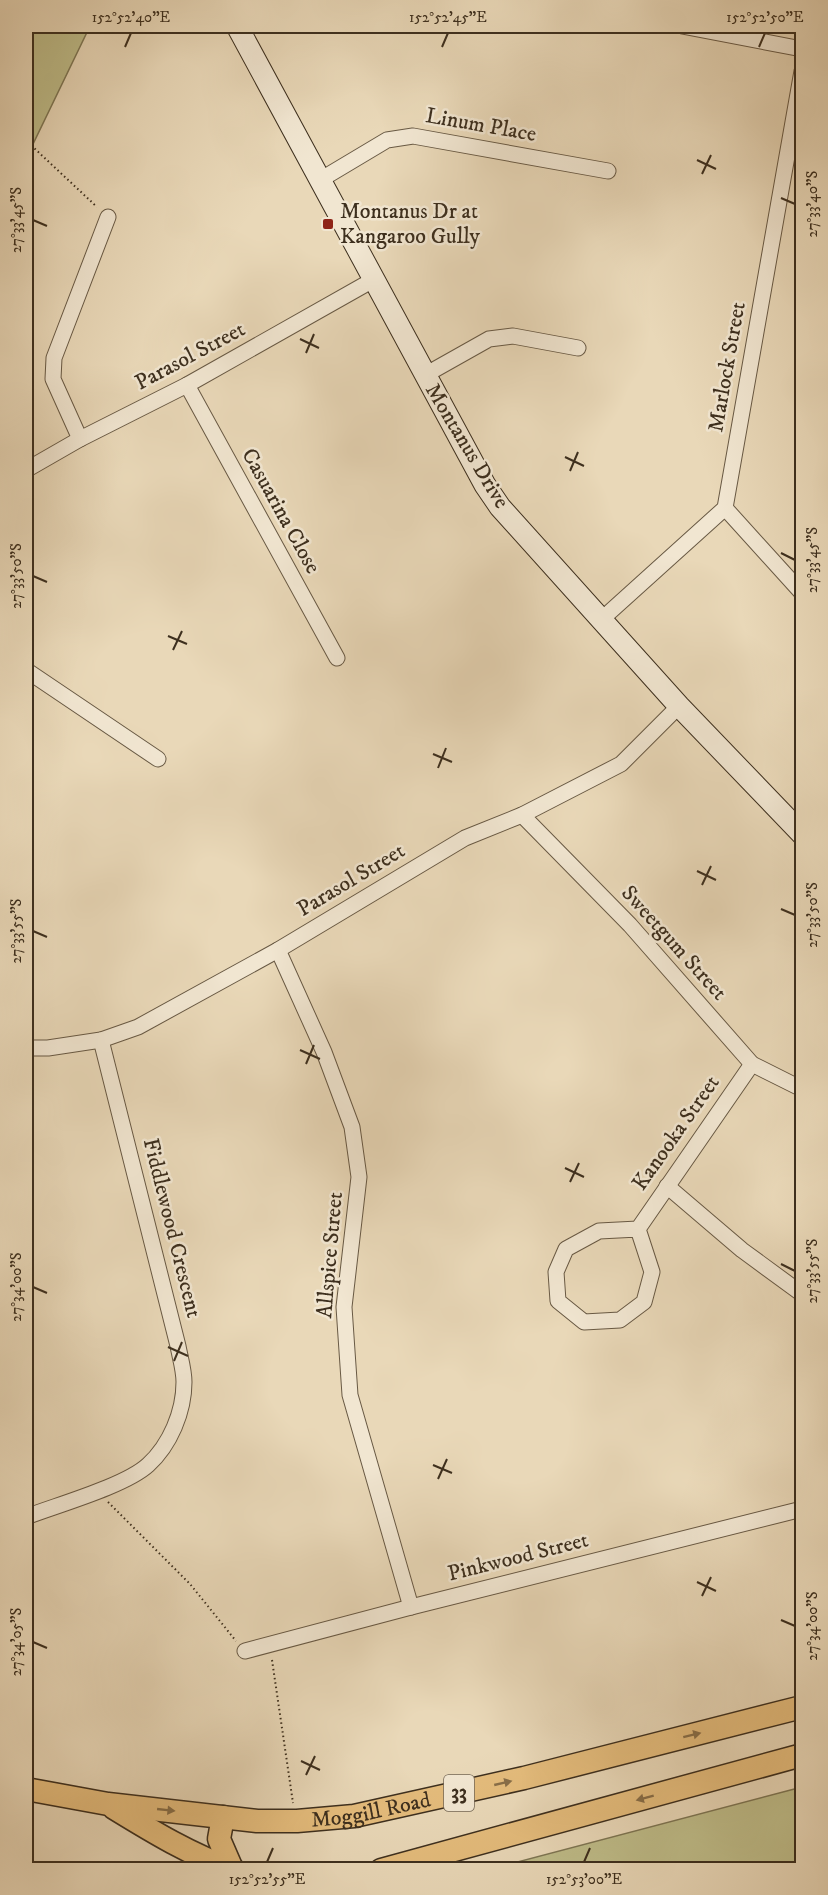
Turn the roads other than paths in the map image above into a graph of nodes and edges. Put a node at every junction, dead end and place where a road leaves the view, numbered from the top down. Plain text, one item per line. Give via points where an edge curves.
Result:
1 (237, 26) edge
2 (682, 26) edge
3 (802, 49) edge
4 (802, 70) edge
5 (608, 171) dead end
6 (320, 180) junction
7 (108, 218) road end
8 (373, 280) junction
9 (578, 348) dead end
10 (425, 375) junction
11 (187, 385) junction
12 (80, 439) junction
13 (26, 470) edge
14 (725, 508) junction
15 (802, 592) edge
16 (602, 619) junction
17 (337, 658) dead end
18 (26, 670) edge
19 (679, 706) junction
20 (158, 759) dead end
21 (522, 815) junction
22 (802, 834) edge
23 (278, 950) junction
24 (101, 1040) junction
25 (26, 1048) edge
26 (752, 1064) junction
27 (802, 1089) edge
28 (667, 1186) junction
29 (638, 1229) junction
30 (802, 1294) edge
31 (802, 1509) edge
32 (26, 1517) edge
33 (411, 1607) junction
34 (245, 1651) road end
35 (802, 1707) edge
36 (802, 1755) edge
37 (26, 1789) edge
38 (108, 1804) junction
39 (223, 1817) junction
40 (233, 1869) edge
41 (381, 1869) edge

1 - 6 street, Montanus Drive
2 - 3 street
4 - 14 street, Marlock Street
5 - 6 street, Linum Place via 413,136 387,140
6 - 8 street, Montanus Drive
7 - 12 street via 54,358 52,380
8 - 10 street, Montanus Drive
8 - 11 street, Parasol Street
9 - 10 street via 513,336 489,339
10 - 16 street, Montanus Drive via 484,485
11 - 12 street, Parasol Street
11 - 17 street, Casuarina Close
12 - 13 street, Parasol Street
14 - 15 street
14 - 16 street
16 - 19 street, Montanus Drive
18 - 20 street
19 - 21 street, Parasol Street via 621,764
19 - 22 street, Montanus Drive
21 - 23 street, Parasol Street via 465,838
21 - 26 street, Sweetgum Street via 630,926
23 - 24 street, Parasol Street via 138,1027
23 - 33 street, Allspice Street via 324,1052 352,1127 359,1177 344,1306 350,1395
24 - 25 street, Parasol Street
24 - 32 street, Fiddlewood Crescent via 178,1346 184,1382 179,1415 166,1444 147,1466 125,1479
26 - 27 street, Sweetgum Street
26 - 28 street, Kanooka Street
28 - 29 street, Kanooka Street
28 - 30 street via 742,1250
29 - 29 street via 652,1272 644,1302 620,1320 584,1322 558,1301 555,1272 566,1249 599,1231
31 - 33 street, Pinkwood Street
33 - 34 street, Pinkwood Street
39 -> 35 main road, Moggill Road / 33 via 257,1821 354,1816 524,1778
36 -> 41 main road, 33
37 - 38 main road, Moggill Road / 33
38 -> 39 main road, Moggill Road / 33
38 - 40 main road, Moggill Road / 33 via 165,1840
39 - 40 main road via 219,1839

